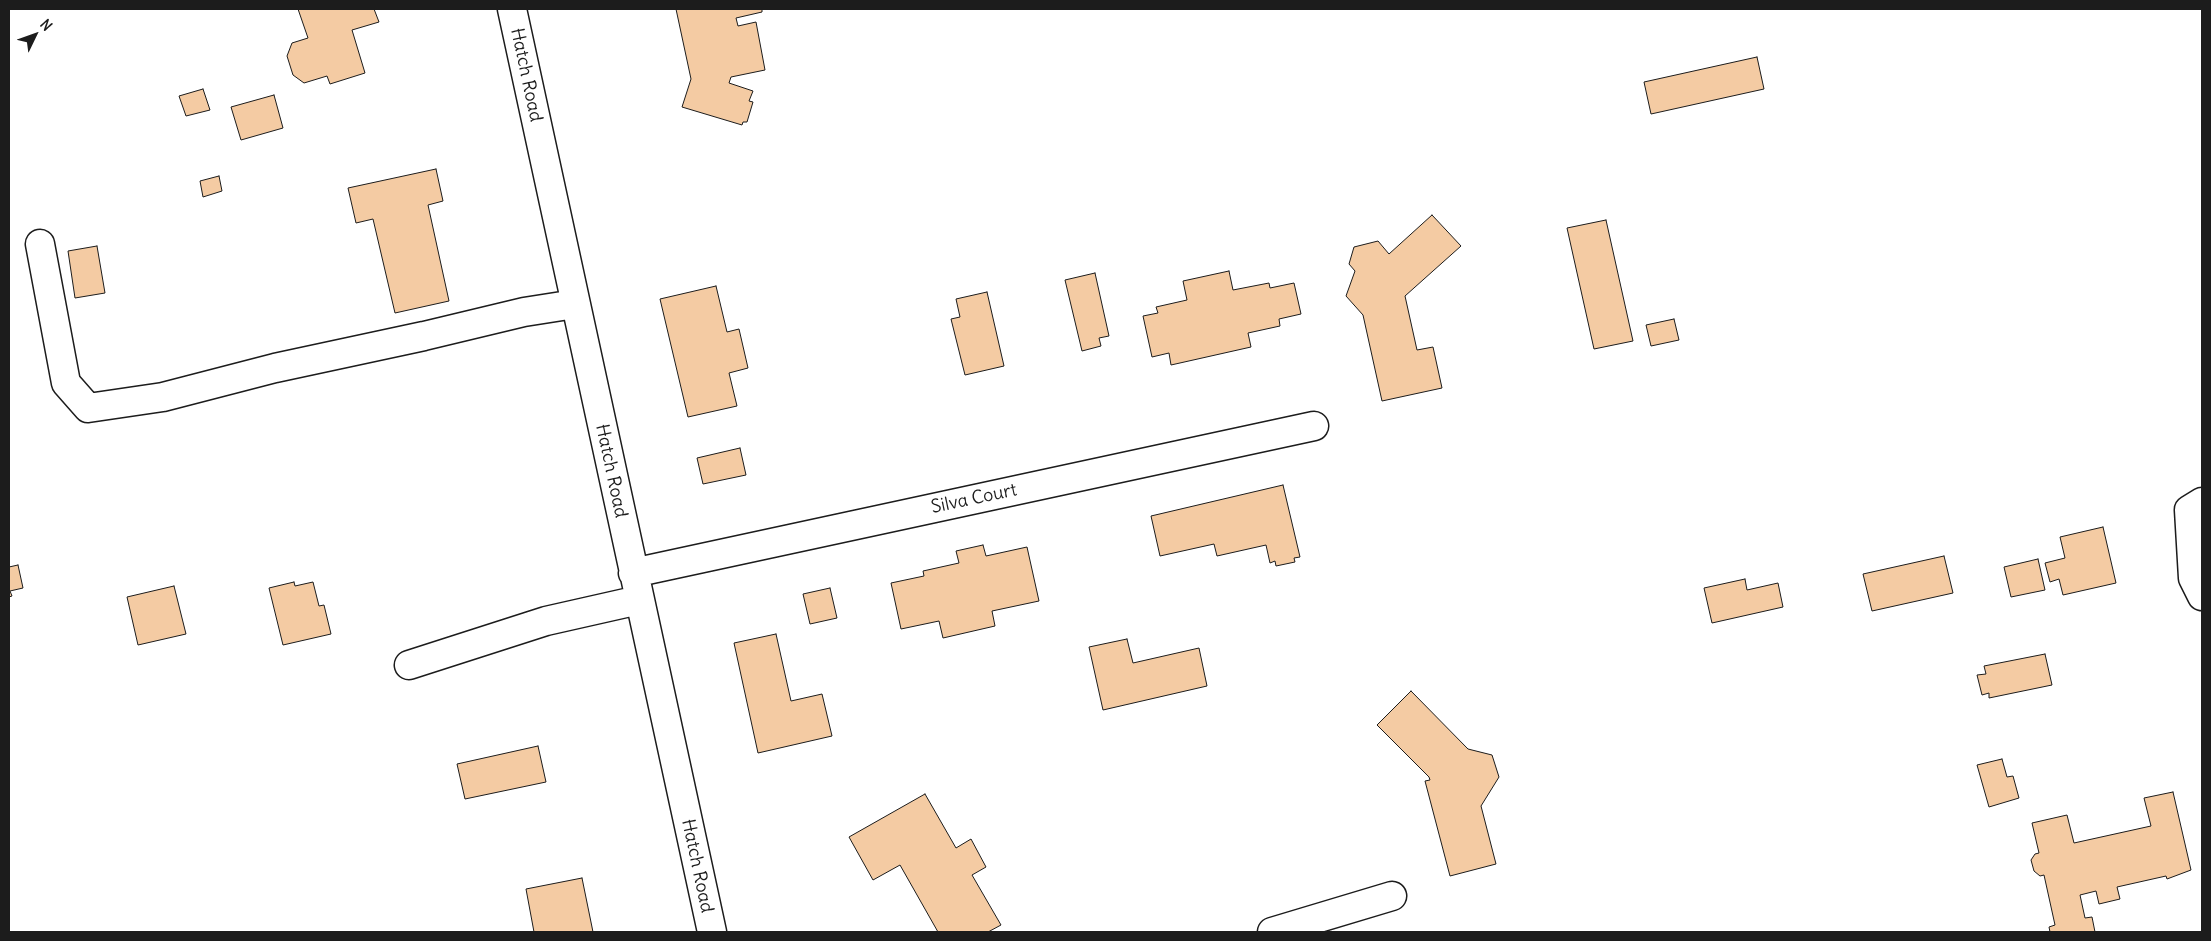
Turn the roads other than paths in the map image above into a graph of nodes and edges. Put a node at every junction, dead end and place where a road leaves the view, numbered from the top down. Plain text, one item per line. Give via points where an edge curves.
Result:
1 (512, 9) edge
2 (40, 244) dead end
3 (576, 304) junction
4 (1314, 426) dead end
5 (2202, 502) edge
6 (633, 572) junction
7 (2202, 596) edge
8 (639, 600) junction
9 (409, 665) dead end
10 (1392, 896) dead end
11 (712, 932) edge
12 (1272, 932) edge

1 - 3 street, Hatch Road
2 - 3 street via 66,383 88,408 163,397 275,368 524,312
3 - 6 street, Hatch Road
4 - 6 street, Silva Court
5 - 7 street via 2189,510 2193,578
6 - 8 street, Hatch Road
8 - 9 street via 546,621
8 - 11 street, Hatch Road
10 - 12 street

